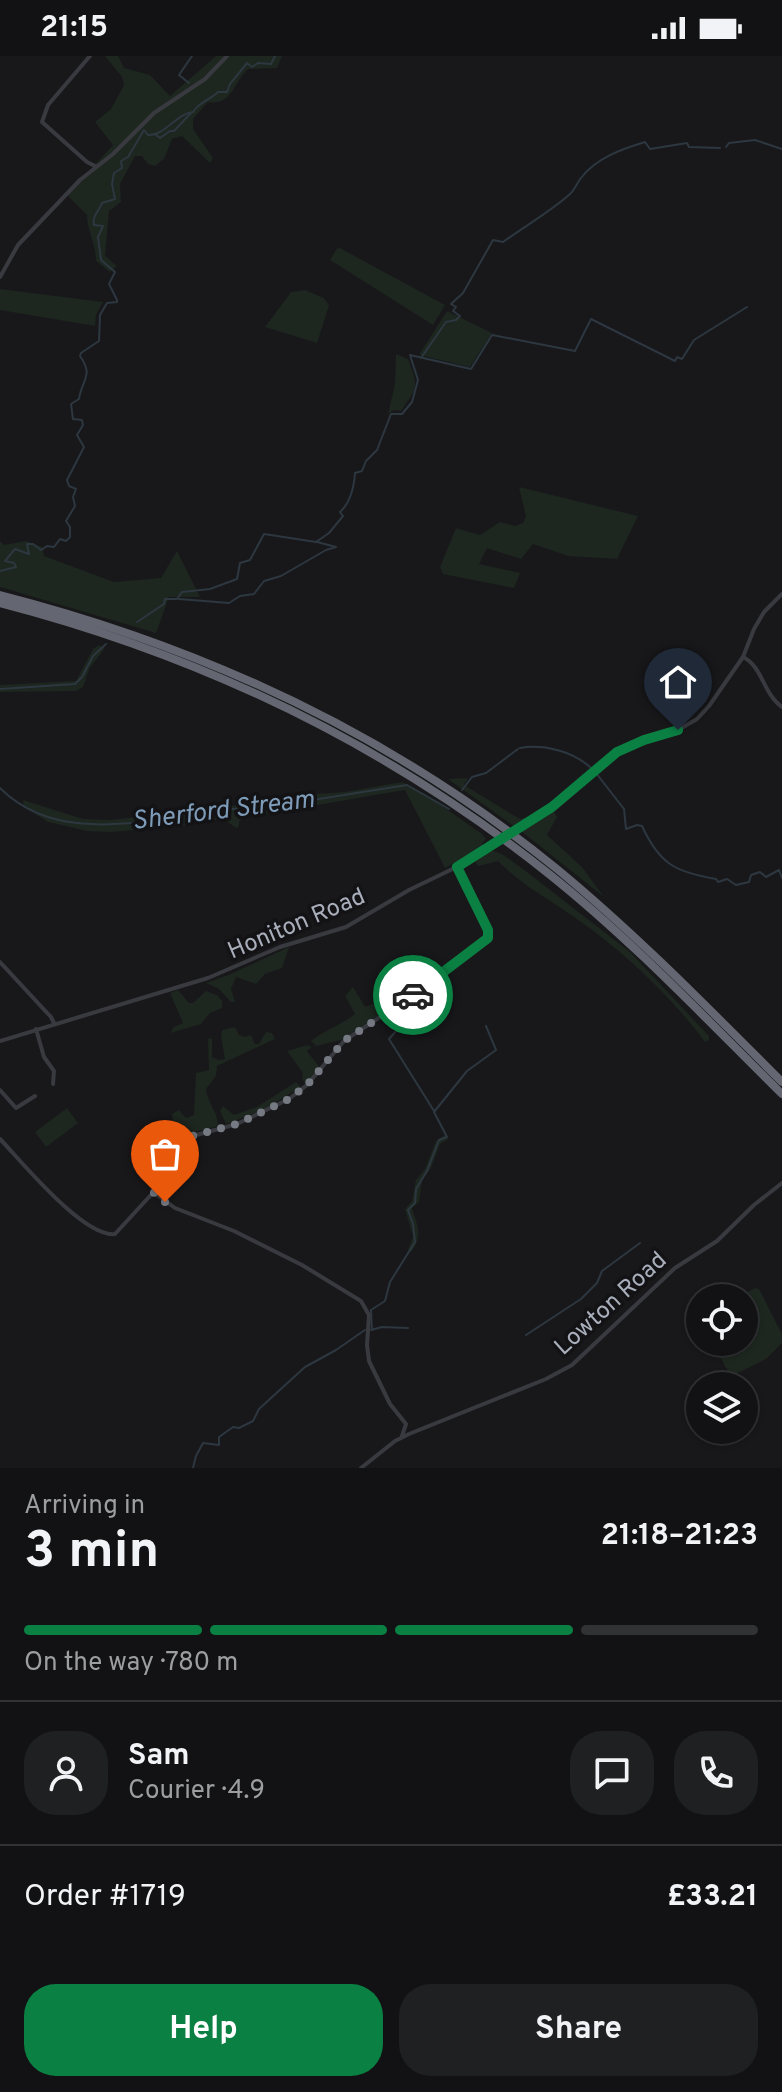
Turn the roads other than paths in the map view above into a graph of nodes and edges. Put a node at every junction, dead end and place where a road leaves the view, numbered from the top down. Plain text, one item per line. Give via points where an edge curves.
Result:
1 (90, 56) edge
2 (227, 56) edge
3 (87, 162) junction
4 (98, 165) junction
5 (88, 172) junction
6 (0, 277) edge
7 (782, 594) edge
8 (0, 595) edge
9 (0, 603) edge
10 (743, 657) junction
11 (782, 707) edge
12 (457, 867) junction
13 (0, 962) edge
14 (54, 1023) junction
15 (36, 1029) junction
16 (0, 1041) edge
17 (56, 1081) dead end
18 (782, 1082) edge
19 (0, 1090) edge
20 (782, 1094) edge
21 (32, 1096) dead end
22 (0, 1139) edge
23 (782, 1183) edge
24 (153, 1192) junction
25 (406, 1427) junction
26 (415, 1431) junction
27 (401, 1438) junction
28 (361, 1468) edge

1 - 3 street via 48,105 42,120
2 - 4 street
3 - 4 street
3 - 5 street
4 - 5 street
5 - 6 street via 18,245
7 - 10 street, Honiton Road via 758,621
8 - 18 highway via 133,634 215,665 305,707 419,771 575,884
9 - 20 highway via 212,673 319,723 414,778 580,899
10 - 11 street
10 - 12 street, Honiton Road, bridge via 697,719 617,752 565,797
12 - 14 street, Honiton Road via 346,927 280,947 208,978
12 - 24 street via 488,930 487,939 344,1041 289,1099 237,1124 189,1137 177,1164
13 - 14 street
14 - 15 street, Honiton Road
15 - 16 street, Honiton Road
15 - 17 street
19 - 21 street via 14,1108
22 - 24 street via 63,1206 104,1234 122,1229
23 - 26 street, Lowton Road via 717,1241 675,1268 572,1365
24 - 25 street via 175,1208 302,1265 361,1301 369,1315 369,1361
25 - 26 street
25 - 27 street
26 - 27 street, Lowton Road
27 - 28 street, Lowton Road

